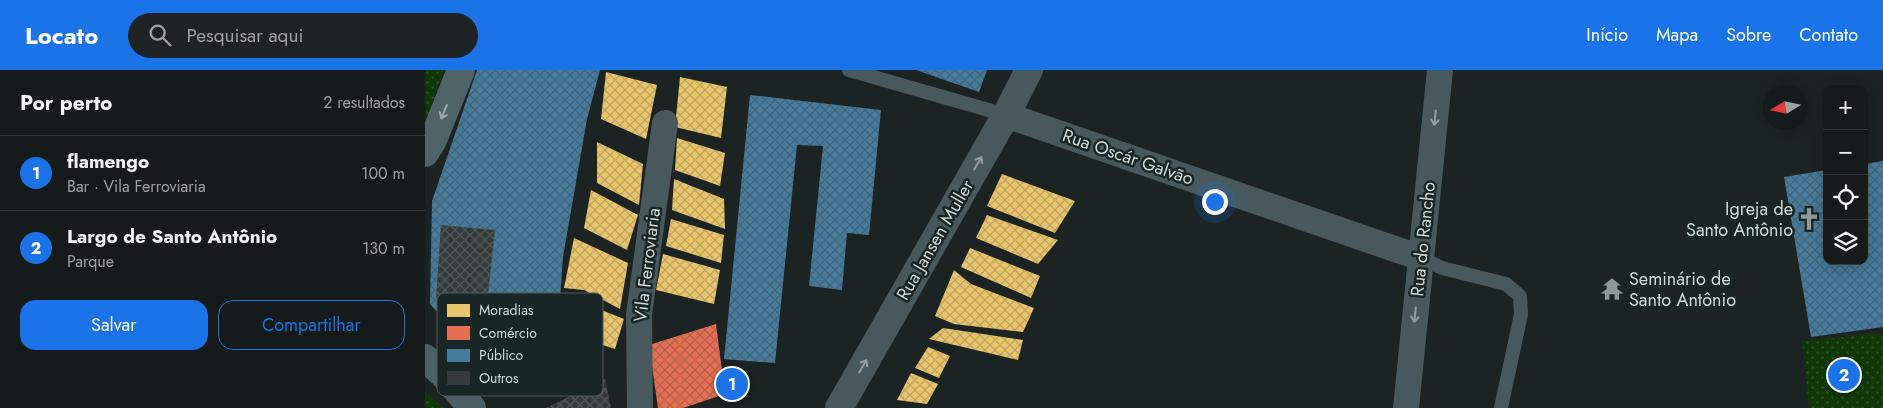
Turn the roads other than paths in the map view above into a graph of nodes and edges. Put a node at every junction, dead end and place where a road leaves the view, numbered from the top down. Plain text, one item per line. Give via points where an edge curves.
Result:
1 (461, 70) edge
2 (849, 70) edge
3 (1029, 70) edge
4 (1440, 70) edge
5 (1006, 115) junction
6 (665, 123) dead end
7 (425, 153) edge
8 (1421, 258) junction
9 (425, 358) edge
10 (437, 369) edge
11 (462, 396) edge
12 (472, 408) edge
13 (639, 408) edge
14 (839, 408) edge
15 (1406, 408) edge
16 (1501, 408) edge

1 -> 7 main road
2 - 5 lane
3 - 5 street, Rua Jansen Muller
4 -> 8 street, Rua do Rancho
5 - 8 street, Rua Oscár Galvão
14 -> 5 street, Rua Jansen Muller
6 - 13 street, Vila Ferroviaria via 639,315
8 -> 15 street, Rua do Rancho
8 - 16 lane via 1442,268 1506,284 1520,296 1521,314
9 - 10 main road
11 - 12 main road

